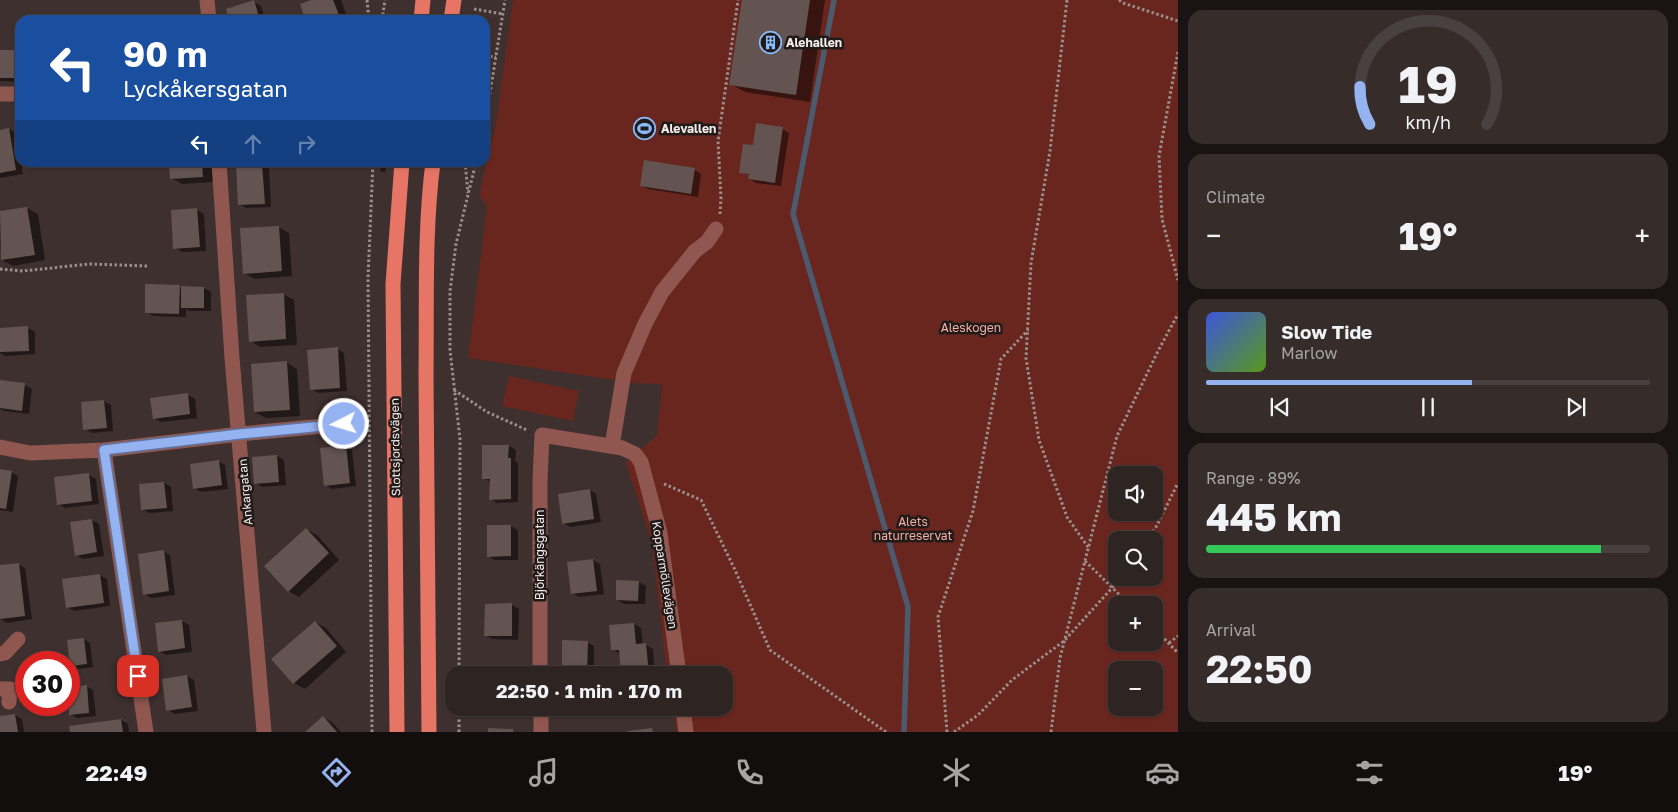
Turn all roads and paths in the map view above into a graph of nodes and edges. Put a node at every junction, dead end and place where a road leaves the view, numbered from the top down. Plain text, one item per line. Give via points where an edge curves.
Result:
1 (207, 0) edge
2 (367, 0) edge
3 (385, 0) edge
4 (423, 0) edge
5 (454, 0) edge
6 (505, 0) edge
7 (738, 0) edge
8 (1067, 0) edge
9 (1119, 0) edge
10 (474, 9) dead end
11 (503, 14) junction
12 (208, 15) edge
13 (368, 15) edge
14 (383, 15) edge
15 (422, 15) edge
16 (452, 15) edge
17 (1178, 21) edge
18 (1178, 52) edge
19 (490, 56) edge
20 (496, 57) junction
21 (0, 94) edge
22 (15, 94) edge
23 (490, 94) edge
24 (219, 167) edge
25 (373, 167) edge
26 (402, 167) edge
27 (432, 167) edge
28 (466, 167) edge
29 (475, 167) edge
30 (469, 196) junction
31 (716, 229) joint
32 (148, 266) dead end
33 (0, 269) edge
34 (1178, 280) edge
35 (1178, 314) edge
36 (1028, 330) junction
37 (453, 390) junction
38 (344, 424) dead end
39 (240, 434) junction
40 (542, 435) junction
41 (612, 446) junction
42 (0, 448) edge
43 (104, 450) junction
44 (646, 476) junction
45 (1178, 483) edge
46 (1153, 531) edge
47 (1088, 548) junction
48 (1085, 562) junction
49 (1112, 588) junction
50 (1120, 596) edge
51 (1178, 636) edge
52 (1163, 637) edge
53 (18, 639) dead end
54 (1064, 641) junction
55 (1169, 643) junction
56 (1178, 653) edge
57 (0, 654) edge
58 (459, 666) edge
59 (540, 666) edge
60 (678, 666) edge
61 (0, 689) edge
62 (9, 702) dead end
63 (459, 716) edge
64 (541, 716) edge
65 (684, 716) edge
66 (146, 732) edge
67 (264, 732) edge
68 (372, 732) edge
69 (397, 732) edge
70 (429, 732) edge
71 (459, 732) edge
72 (541, 732) edge
73 (686, 732) edge
74 (886, 732) edge
75 (947, 732) edge
76 (954, 732) edge
77 (1051, 732) edge

1 - 12 street
2 - 13 path
3 - 14 path
4 - 15 main road
5 - 16 main road
6 - 11 path
7 - 31 path via 718,141 721,199
8 - 36 path via 1050,151 1032,263
9 - 17 path
10 - 11 path
11 - 20 path
18 - 34 path via 1159,156 1162,219
19 - 20 path
20 - 23 path
21 - 22 street
24 - 39 street, Ankargatan
25 - 68 path via 368,278
26 - 69 main road, Slottsjordsvägen via 393,284
27 - 70 main road via 427,221
28 - 30 path
29 - 30 path
30 - 37 path via 456,244 450,290
31 - 41 street via 662,292 645,324 624,373
32 - 33 path via 89,264 23,271
35 - 47 path via 1117,436
36 - 47 path via 1026,358 1039,440 1067,517
36 - 75 path via 1002,359 973,511 938,617
37 - 40 path via 487,412
37 - 58 path via 460,439
38 - 39 street
39 - 43 street
39 - 67 street, Ankargatan
40 - 41 street, Kopparmöllevägen
40 - 59 street, Björkängsgatan
41 - 44 street, Kopparmöllevägen via 635,454
42 - 43 street via 30,453
43 - 66 street
44 - 60 street, Kopparmöllevägen via 660,533
44 - 74 path via 700,500 770,650
45 - 46 path
47 - 48 path
48 - 49 path
48 - 54 path
49 - 50 path
49 - 54 path
51 - 55 path
52 - 55 path
53 - 57 street
54 - 76 path via 1012,680 978,715
54 - 77 path
55 - 56 path
61 - 62 street via 10,689
63 - 71 path
64 - 72 street
65 - 73 street

